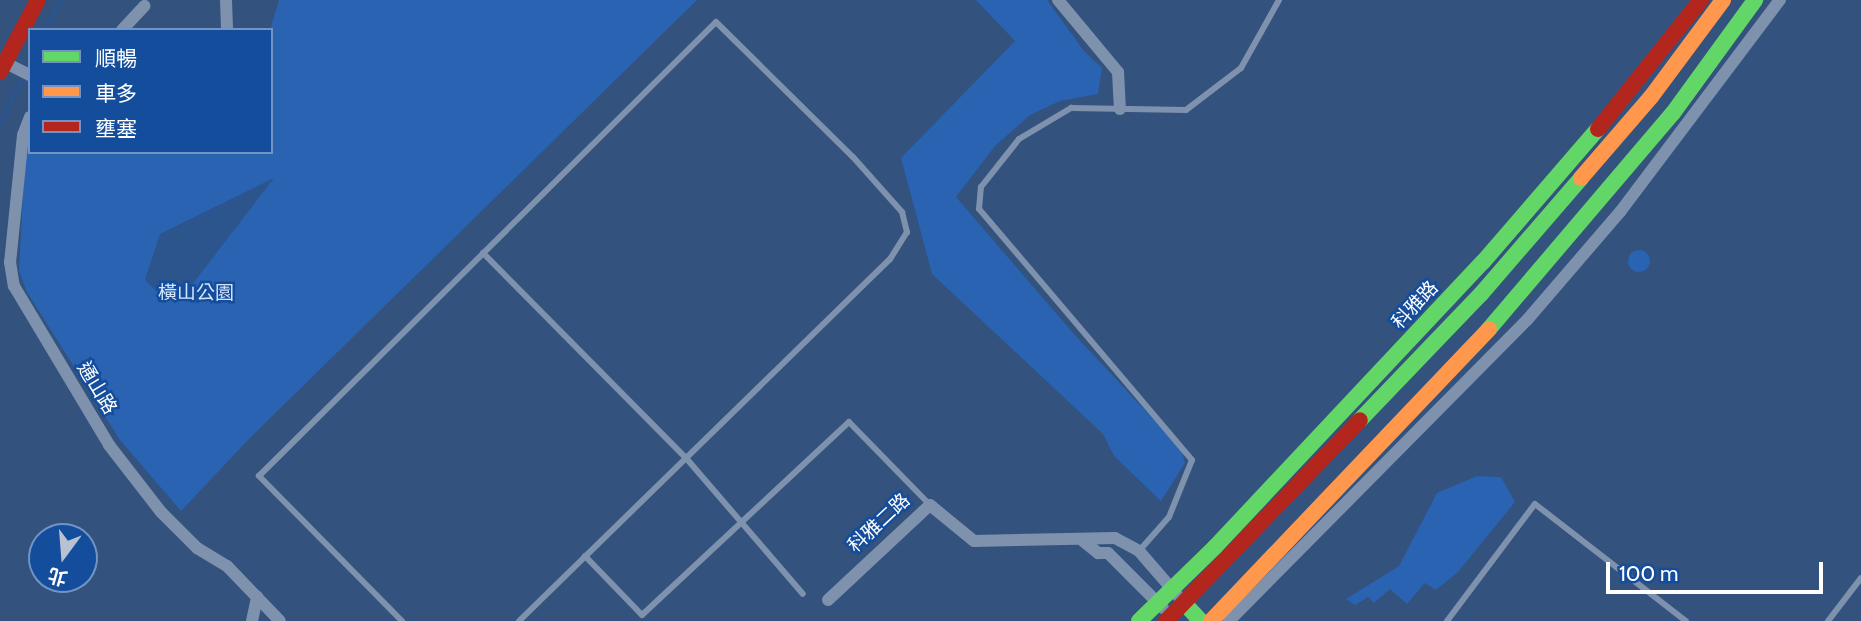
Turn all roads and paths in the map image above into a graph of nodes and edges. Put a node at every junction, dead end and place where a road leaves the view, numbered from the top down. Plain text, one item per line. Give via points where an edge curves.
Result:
1 (38, 0) edge
2 (226, 0) edge
3 (1058, 0) edge
4 (1279, 0) edge
5 (1701, 0) edge
6 (1724, 0) edge
7 (1755, 0) edge
8 (1780, 0) edge
9 (144, 6) dead end
10 (124, 28) edge
11 (227, 28) edge
12 (5, 65) edge
13 (28, 74) edge
14 (1120, 109) junction
15 (28, 122) edge
16 (483, 253) junction
17 (686, 458) junction
18 (930, 505) junction
19 (741, 522) junction
20 (1082, 540) junction
21 (1139, 551) junction
22 (585, 556) junction
23 (1861, 578) edge
24 (1172, 589) junction
25 (803, 594) dead end
26 (257, 597) junction
27 (828, 600) dead end
28 (1158, 602) junction
29 (1184, 603) junction
30 (1170, 620) edge
31 (252, 621) edge
32 (280, 621) edge
33 (402, 621) edge
34 (519, 621) edge
35 (1139, 621) edge
36 (1201, 621) edge
37 (1211, 621) edge
38 (1229, 621) edge
39 (1447, 621) edge
40 (1686, 621) edge
41 (1828, 621) edge

1 - 12 street
2 - 11 street
3 - 14 street via 1118,72
4 - 14 lane via 1241,68 1186,110
5 - 24 street, 科雅路 via 1659,58 1483,262
6 - 29 street, 科雅路 via 1651,97 1481,293
7 - 37 street via 1673,113 1505,312
8 - 38 street via 1620,212 1527,320
9 - 10 street
12 - 13 street
14 - 21 lane via 1070,108 1018,139 981,187 979,209 1192,460 1169,517
15 - 26 street, 通山路 via 11,249 13,286 117,455 197,548 227,566
16 - 17 lane
16 - 17 lane via 716,22 853,157 902,212 906,232 890,259
16 - 33 lane via 259,476
17 - 19 lane
17 - 22 lane
18 - 19 lane via 849,422
18 - 20 street, 科雅二路 via 974,541
18 - 27 street, 科雅二路
19 - 22 lane via 642,615
19 - 25 lane
20 - 21 street, 科雅二路 via 1115,538
20 - 28 street, 科雅二路 via 1098,552 1108,553
21 - 24 street, 科雅二路
22 - 34 lane
23 - 41 lane
24 - 28 street, 科雅路
24 - 29 street, 科雅二路
26 - 31 street
26 - 32 street, 通山路
28 - 30 street, 科雅二路
28 - 35 street, 科雅路
29 - 30 street, 科雅路
29 - 36 street, 科雅二路
39 - 40 lane via 1535,504

